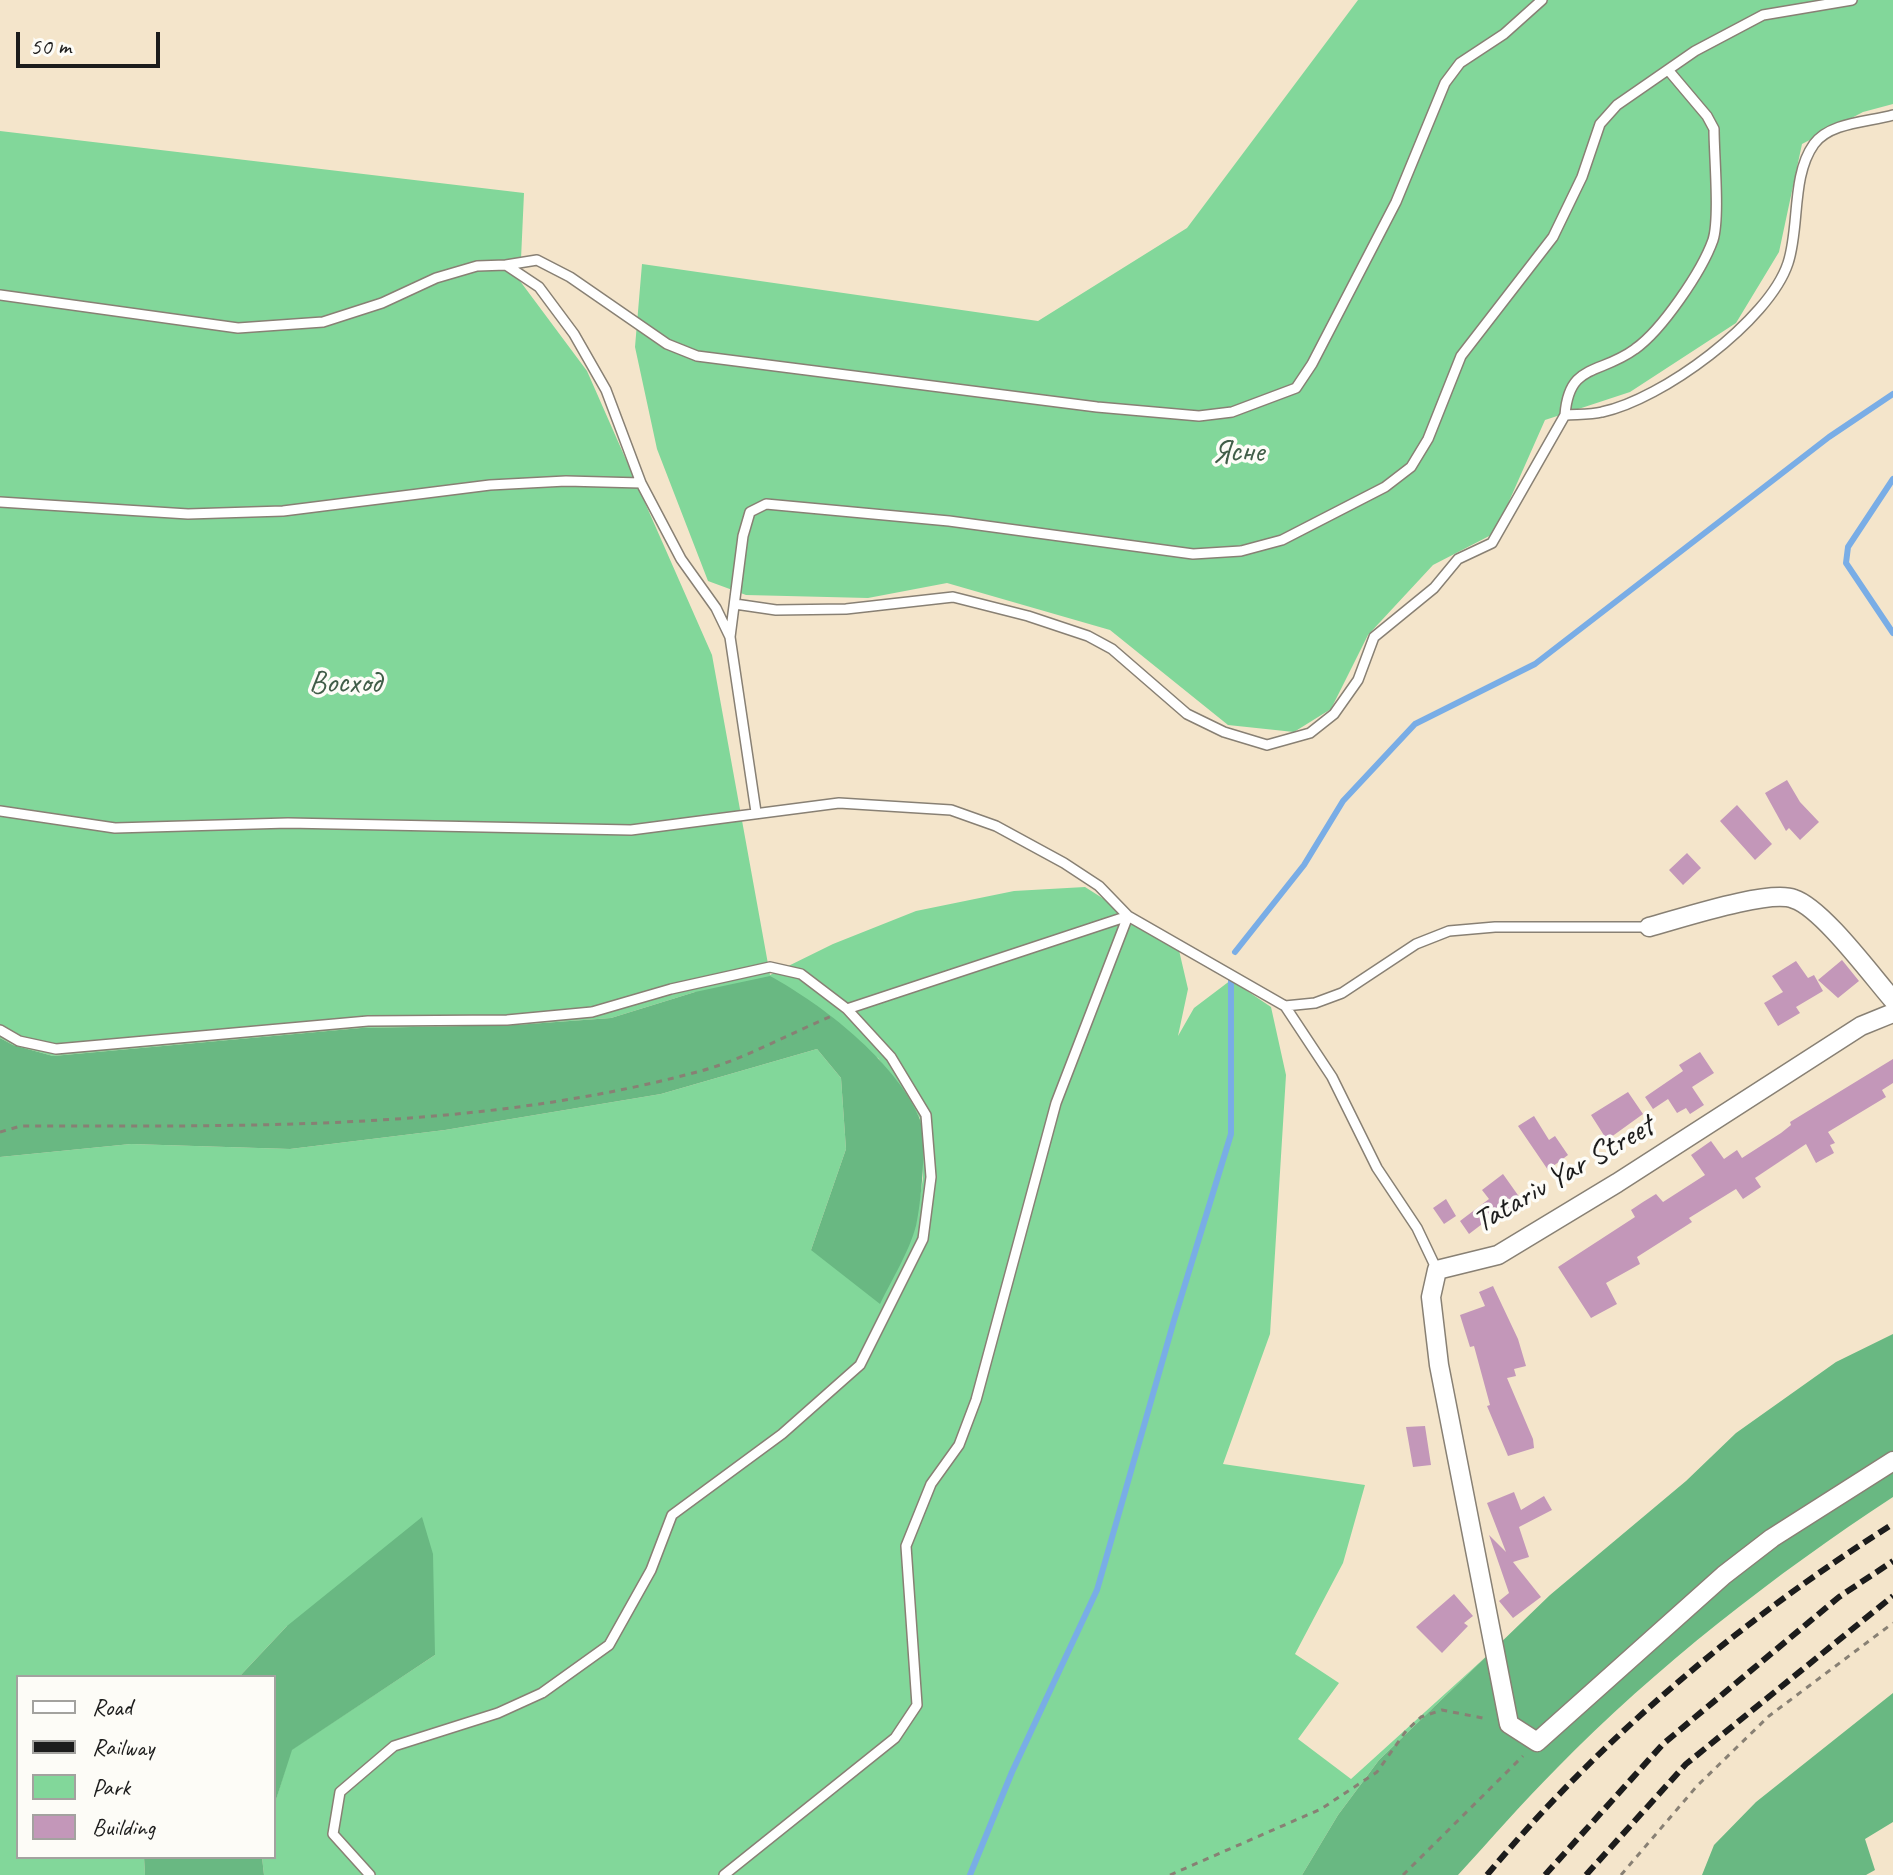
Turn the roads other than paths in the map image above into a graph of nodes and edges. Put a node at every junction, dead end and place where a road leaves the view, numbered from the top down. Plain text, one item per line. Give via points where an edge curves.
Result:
1 (1542, 0) edge
2 (1852, 0) edge
3 (1669, 71) junction
4 (1893, 115) edge
5 (506, 265) junction
6 (0, 295) edge
7 (1565, 415) junction
8 (641, 483) junction
9 (0, 502) edge
10 (735, 604) junction
11 (730, 637) junction
12 (0, 811) edge
13 (756, 812) junction
14 (1128, 916) junction
15 (1649, 927) joint
16 (1893, 1000) edge
17 (1285, 1006) junction
18 (847, 1009) junction
19 (1893, 1013) edge
20 (0, 1030) edge
21 (1437, 1270) junction
22 (1893, 1461) edge
23 (370, 1875) edge
24 (724, 1875) edge

1 - 5 lane via 1460,63 1445,83 1396,202 1296,388 1232,412 1199,416 1125,410 697,356 667,344 537,260
2 - 3 lane via 1763,15
3 - 7 lane via 1714,129 1714,236 1698,268 1651,333 1635,349 1578,377 1567,391
3 - 10 lane via 1617,105 1600,124 1553,237 1461,356 1428,439 1411,467 1385,487 1282,540 1241,551 1193,554 949,521 766,504 750,512
4 - 7 lane via 1831,131 1814,143 1805,163 1787,266 1771,293 1701,364 1635,401 1602,412
5 - 6 lane via 463,270 323,322 238,328
5 - 8 lane via 539,287 574,334 606,390
7 - 10 lane via 1492,543 1458,559 1434,588 1374,637 1358,680 1334,714 1310,733 1267,745 1187,714 1112,649 1088,636 1028,616 953,597 846,609 776,610
8 - 9 lane via 490,485 298,509 204,513
8 - 11 lane
10 - 11 lane
11 - 13 lane
12 - 13 lane via 115,828 288,823 617,830 710,823
13 - 14 lane via 839,803 951,810 996,826 1064,863 1099,886
14 - 17 lane
14 - 18 lane
14 - 24 lane via 1056,1103 976,1400 959,1445 926,1495 906,1546 917,1705 895,1738
15 - 16 street via 1771,897 1792,897 1811,907
15 - 17 lane via 1449,931 1416,944 1342,993
17 - 21 lane via 1332,1077
18 - 20 lane via 801,974 770,967 592,1012 507,1020 368,1021 56,1049 19,1041
18 - 23 lane via 891,1057 926,1115 931,1177 923,1239 860,1365 782,1434 672,1515 651,1570 609,1645 531,1698 394,1746 340,1792 333,1834
19 - 21 street, Tatariv Yar Street via 1861,1026 1498,1255
21 - 22 street via 1431,1297 1439,1365 1509,1724 1537,1742 1724,1575

